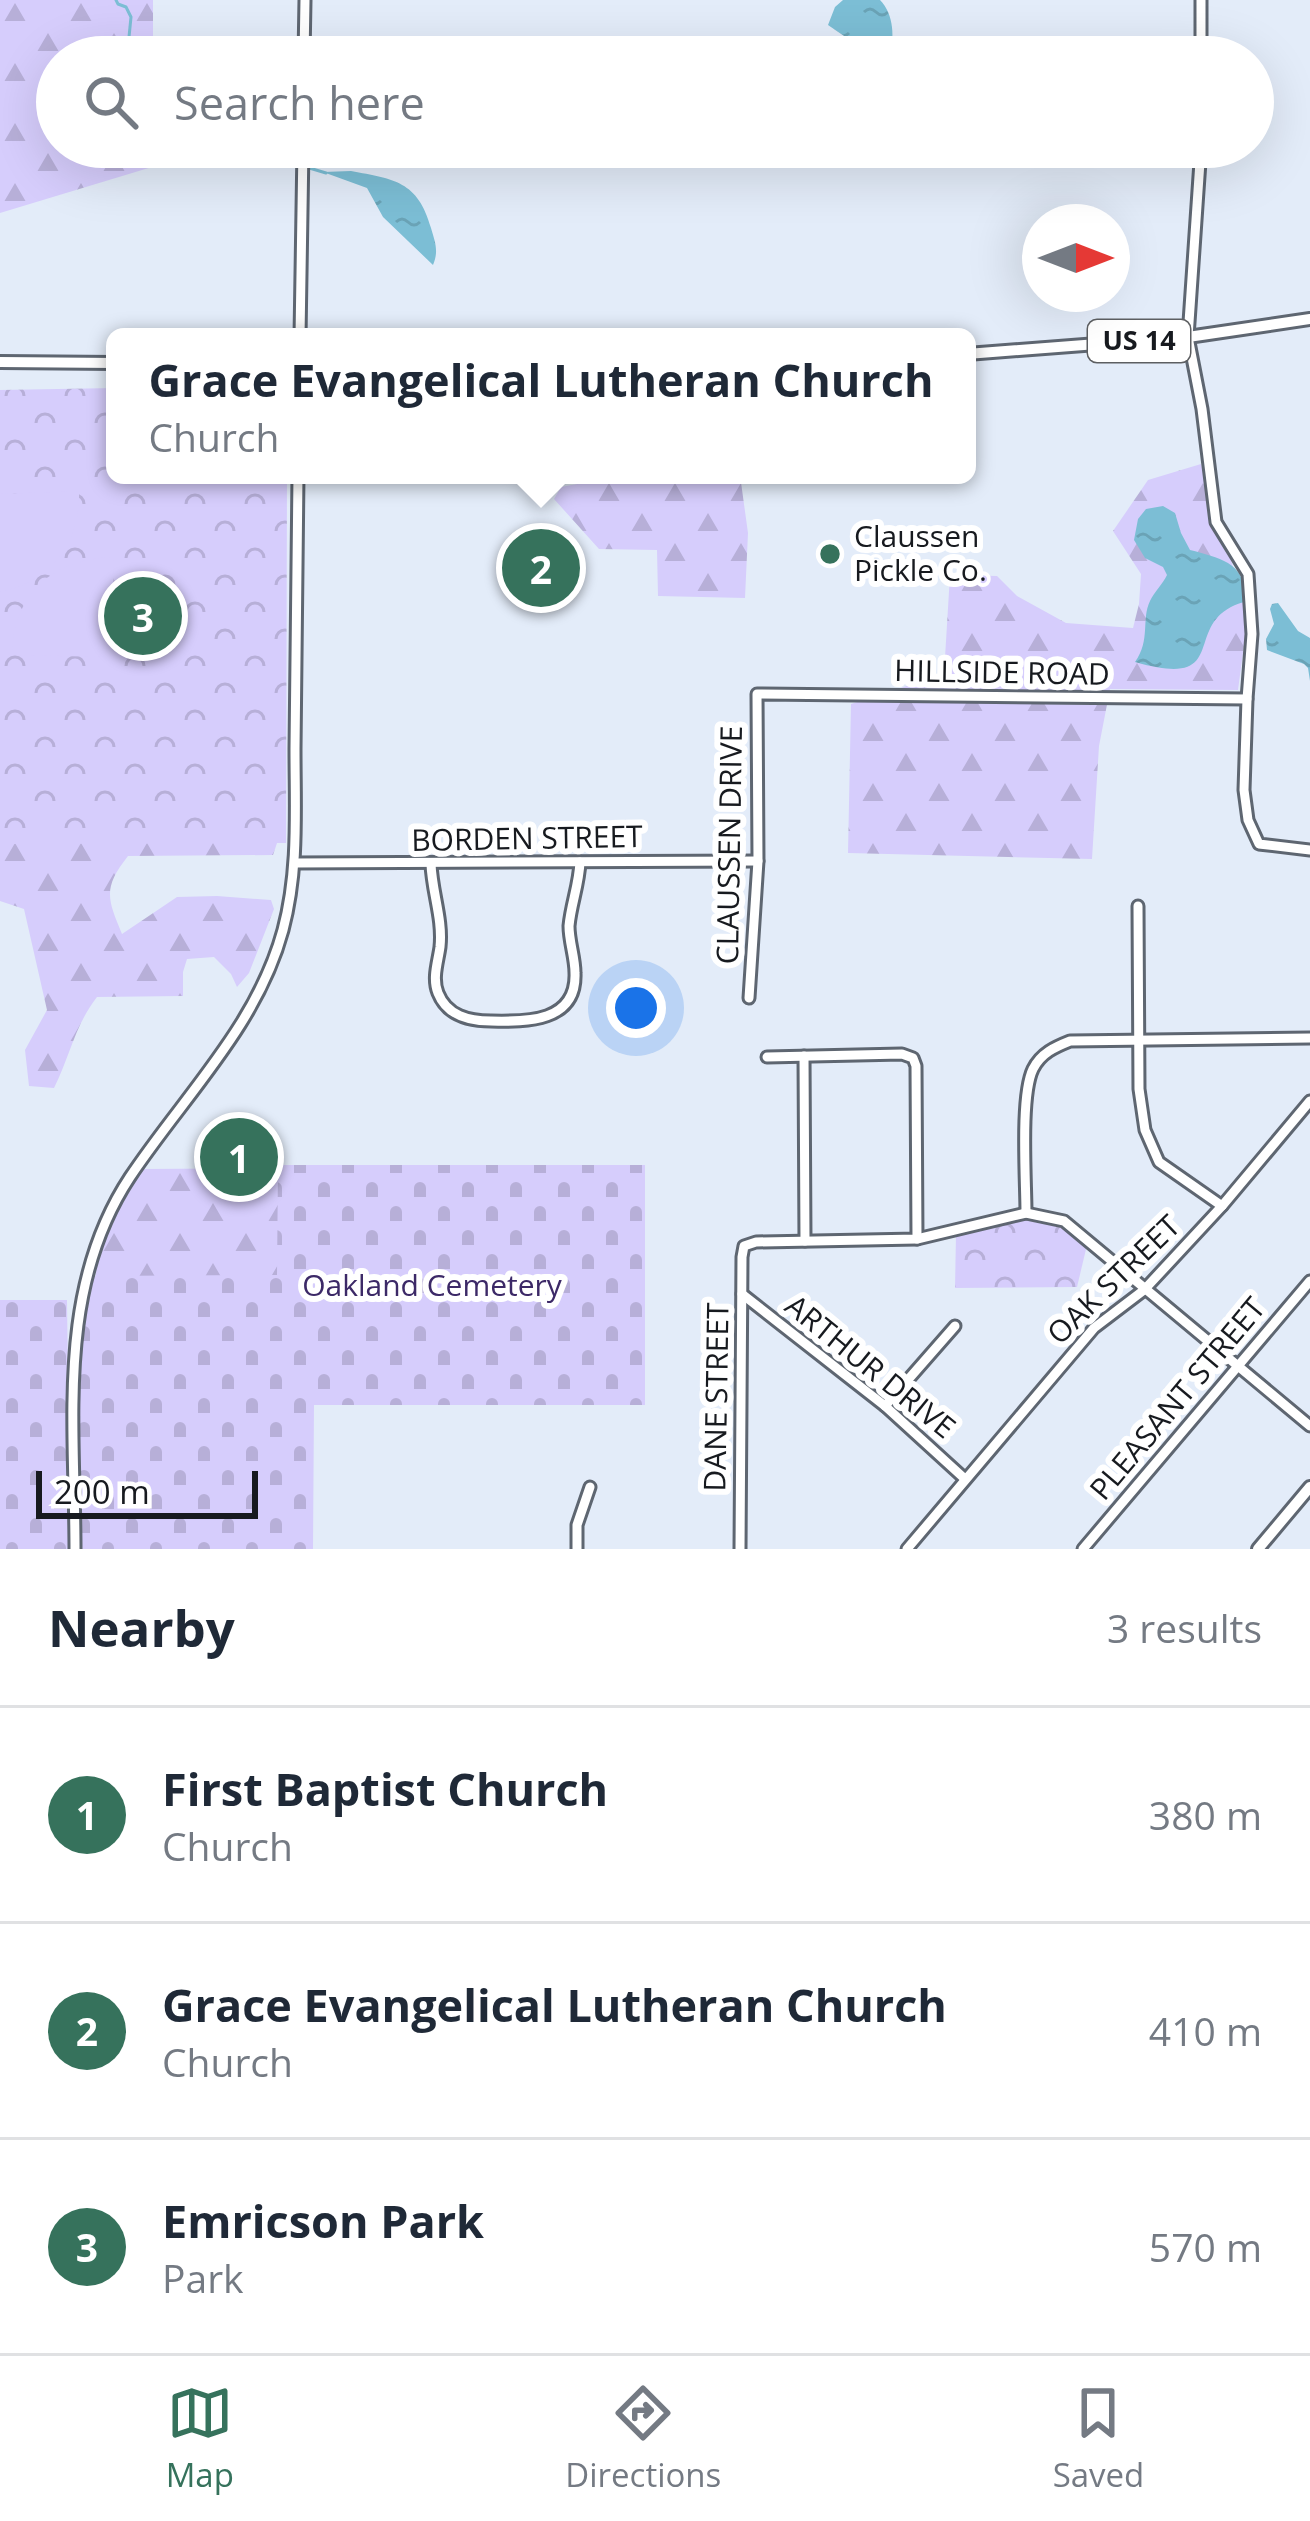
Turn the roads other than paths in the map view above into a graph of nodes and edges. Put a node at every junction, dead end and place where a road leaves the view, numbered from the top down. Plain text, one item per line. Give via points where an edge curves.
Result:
1 (305, 0) edge
2 (1201, 0) edge
3 (304, 36) edge
4 (1201, 36) edge
5 (303, 168) edge
6 (1200, 168) edge
7 (1310, 319) edge
8 (300, 328) edge
9 (1188, 338) junction
10 (976, 353) edge
11 (0, 362) edge
12 (106, 363) edge
13 (298, 484) edge
14 (757, 694) joint
15 (1247, 699) junction
16 (1310, 850) edge
17 (758, 861) junction
18 (580, 862) junction
19 (296, 863) junction
20 (430, 864) junction
21 (1138, 906) dead end
22 (749, 998) dead end
23 (1310, 1038) edge
24 (1139, 1040) junction
25 (804, 1055) junction
26 (767, 1057) dead end
27 (1310, 1101) edge
28 (1222, 1206) junction
29 (1026, 1213) junction
30 (917, 1239) junction
31 (805, 1241) junction
32 (1310, 1281) edge
33 (1144, 1290) junction
34 (742, 1294) junction
35 (956, 1326) dead end
36 (1239, 1365) junction
37 (885, 1406) junction
38 (1310, 1426) edge
39 (965, 1478) junction
40 (590, 1487) dead end
41 (1310, 1487) edge
42 (74, 1549) edge
43 (577, 1549) edge
44 (740, 1549) edge
45 (907, 1549) edge
46 (1083, 1549) edge
47 (1258, 1549) edge

1 - 3 street
2 - 4 street
5 - 8 street
6 - 9 street
7 - 9 main road, US 14
9 - 10 main road, US 14
9 - 15 street via 1216,522 1248,574
11 - 12 main road
13 - 19 street
14 - 15 street, HILLSIDE ROAD
14 - 17 street, CLAUSSEN DRIVE
15 - 16 street via 1248,820 1259,844
17 - 18 street, BORDEN STREET
17 - 22 street, CLAUSSEN DRIVE
18 - 20 street, BORDEN STREET
18 - 20 street via 569,930 573,991 538,1020 492,1022 464,1019 438,995 440,926
19 - 20 street, BORDEN STREET
19 - 42 street via 271,965 241,1024 129,1179 97,1240 74,1343
21 - 24 street
23 - 24 street
24 - 28 street via 1141,1110 1159,1162
24 - 29 street via 1070,1041 1048,1050 1033,1069
25 - 26 street
25 - 30 street via 913,1058
25 - 31 street
27 - 28 street, OAK STREET
28 - 33 street, OAK STREET
29 - 30 street
29 - 33 street via 1064,1221
30 - 31 street
31 - 34 street, DANE STREET via 744,1246
32 - 36 street, PLEASANT STREET
33 - 36 street
33 - 39 street, OAK STREET via 1094,1328
34 - 37 street, ARTHUR DRIVE
34 - 44 street, DANE STREET
35 - 37 street
36 - 38 street
36 - 46 street, PLEASANT STREET
37 - 39 street, ARTHUR DRIVE
39 - 45 street, OAK STREET
40 - 43 street
41 - 47 main road

